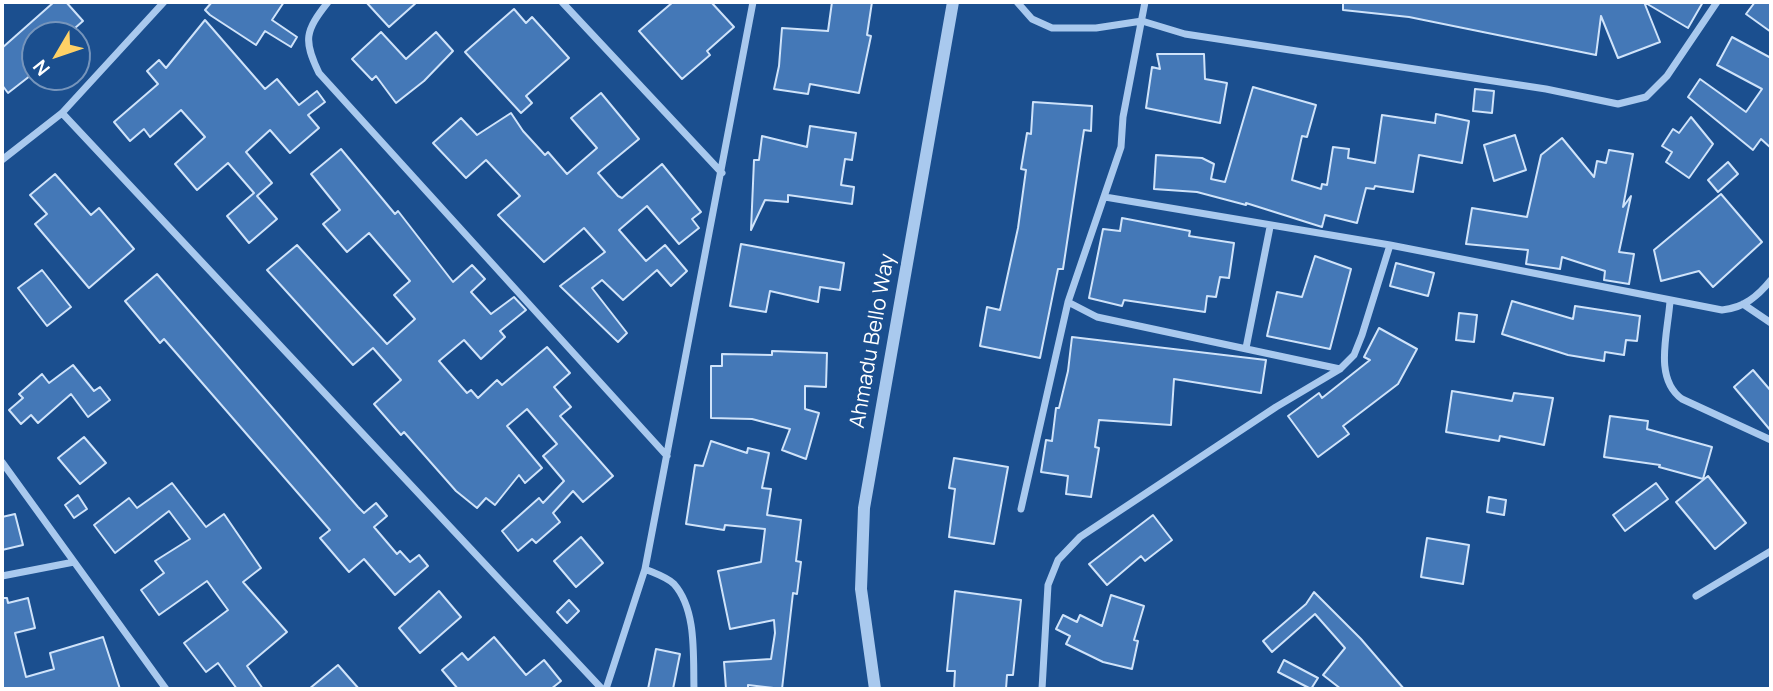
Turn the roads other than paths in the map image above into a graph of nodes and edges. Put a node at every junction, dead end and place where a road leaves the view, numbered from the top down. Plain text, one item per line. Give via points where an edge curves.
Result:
1 (164, 2) edge
2 (328, 2) edge
3 (562, 2) edge
4 (753, 2) edge
5 (953, 2) edge
6 (1017, 2) edge
7 (1145, 2) edge
8 (1717, 2) edge
9 (1142, 21) junction
10 (62, 113) junction
11 (2, 160) edge
12 (722, 173) junction
13 (1105, 197) junction
14 (1270, 227) junction
15 (1390, 245) junction
16 (1771, 280) edge
17 (1671, 301) junction
18 (1068, 302) junction
19 (1743, 304) junction
20 (1771, 323) edge
21 (1246, 348) junction
22 (1340, 369) junction
23 (1771, 440) edge
24 (667, 456) junction
25 (2, 462) edge
26 (1021, 509) dead end
27 (1771, 551) edge
28 (74, 562) junction
29 (645, 569) junction
30 (2, 576) edge
31 (1696, 596) dead end
32 (166, 689) edge
33 (604, 689) edge
34 (694, 689) edge
35 (875, 689) edge
36 (1042, 689) edge

1 - 10 street
2 - 24 street via 314,20 307,48 318,73
3 - 12 street
4 - 12 street
5 - 35 street, Ahmadu Bello Way via 864,508 861,589
6 - 9 street via 1032,19 1052,27 1096,29
7 - 9 street
8 - 9 street via 1667,76 1646,97 1618,104 1185,34
9 - 13 street via 1121,147
10 - 11 street
10 - 33 street
12 - 24 street
13 - 14 street
13 - 18 street
14 - 15 street
14 - 21 street
15 - 17 street
15 - 22 street via 1354,355
16 - 19 street via 1759,295
17 - 19 street via 1722,310
17 - 23 street via 1664,371 1670,391
18 - 21 street via 1097,317
18 - 26 street
19 - 20 street
21 - 22 street
22 - 36 street via 1080,537 1058,559 1048,585
24 - 29 street
25 - 28 street
27 - 31 street
28 - 30 street
28 - 32 street
29 - 33 street
29 - 34 street via 672,582 685,601 692,634

